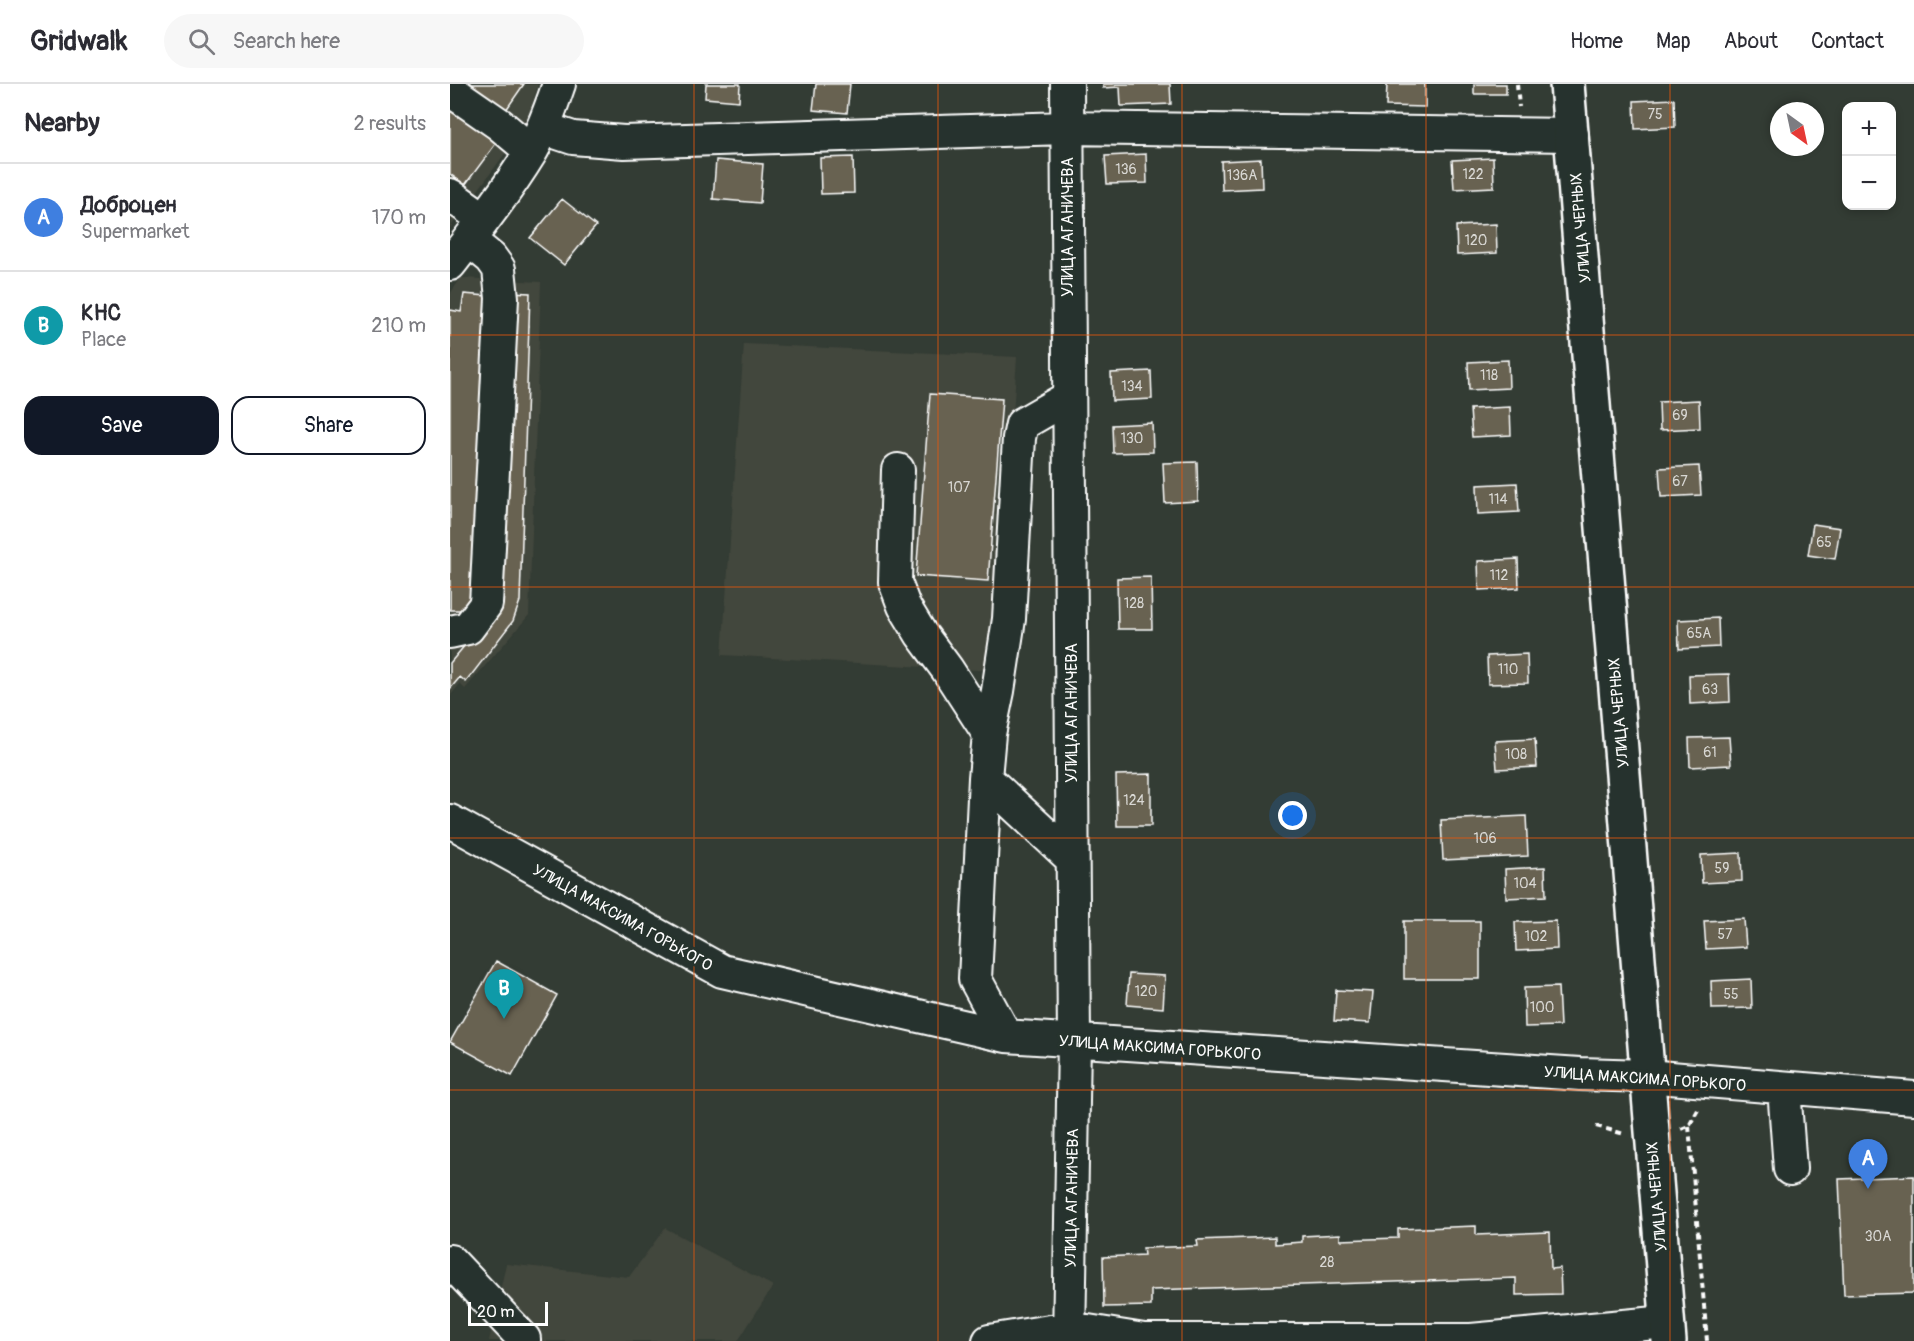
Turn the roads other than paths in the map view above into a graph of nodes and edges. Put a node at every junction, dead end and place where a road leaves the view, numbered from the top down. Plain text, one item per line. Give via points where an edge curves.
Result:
1 (559, 84) edge
2 (1067, 84) edge
3 (1567, 84) edge
4 (450, 90) edge
5 (1067, 128) junction
6 (1572, 135) junction
7 (537, 140) junction
8 (450, 195) edge
9 (477, 230) junction
10 (450, 264) edge
11 (1069, 397) junction
12 (898, 470) dead end
13 (450, 632) edge
14 (989, 734) junction
15 (985, 778) junction
16 (450, 821) edge
17 (1071, 858) junction
18 (1006, 1036) junction
19 (1074, 1041) junction
20 (1646, 1076) junction
21 (1784, 1088) junction
22 (1914, 1098) edge
23 (1790, 1169) dead end
24 (450, 1261) edge
25 (1668, 1331) edge
26 (1069, 1335) edge
27 (524, 1341) edge
28 (988, 1341) edge

1 - 7 street
2 - 5 street, УЛИЦА АГАНИЧЕВА
3 - 6 main road, УЛИЦА ЧЕРНЫХ
4 - 7 street via 499,124
5 - 6 street
5 - 7 street via 624,142
5 - 11 street, УЛИЦА АГАНИЧЕВА
6 - 20 main road, УЛИЦА ЧЕРНЫХ
7 - 9 street
8 - 9 street
9 - 10 street
9 - 13 street via 499,269 502,298 486,604 468,628
11 - 14 street via 1022,424 1018,438 1009,619
11 - 17 street, УЛИЦА АГАНИЧЕВА
12 - 14 street via 895,582 921,634
14 - 15 street
15 - 17 street
15 - 18 street via 975,979
16 - 18 street, УЛИЦА МАКСИМА ГОРЬКОГО via 722,971
17 - 19 street, УЛИЦА АГАНИЧЕВА
18 - 19 street, УЛИЦА МАКСИМА ГОРЬКОГО
19 - 20 street, УЛИЦА МАКСИМА ГОРЬКОГО
19 - 26 street, УЛИЦА АГАНИЧЕВА
20 - 21 street, УЛИЦА МАКСИМА ГОРЬКОГО
20 - 25 main road, УЛИЦА ЧЕРНЫХ
21 - 22 street, УЛИЦА МАКСИМА ГОРЬКОГО
21 - 23 street
24 - 27 street
25 - 26 street via 1471,1340 1144,1340
26 - 28 street

